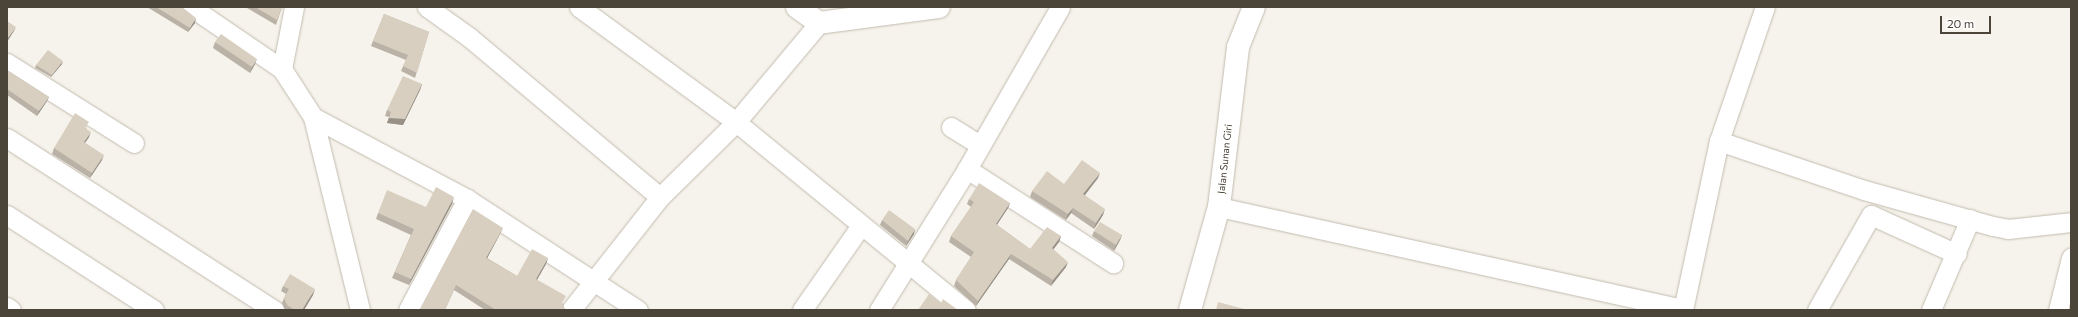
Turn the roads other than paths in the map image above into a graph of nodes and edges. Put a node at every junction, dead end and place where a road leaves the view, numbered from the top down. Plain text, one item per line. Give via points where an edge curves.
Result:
1 (191, 7) edge
2 (294, 7) edge
3 (427, 7) edge
4 (579, 7) edge
5 (797, 7) edge
6 (938, 7) edge
7 (1060, 7) edge
8 (1254, 7) edge
9 (1765, 7) edge
10 (872, 11) edge
11 (819, 23) junction
12 (7, 63) edge
13 (282, 69) junction
14 (313, 118) junction
15 (736, 122) junction
16 (951, 127) dead end
17 (7, 138) edge
18 (1719, 141) junction
19 (134, 143) dead end
20 (980, 145) junction
21 (967, 168) junction
22 (1880, 195) junction
23 (660, 197) junction
24 (467, 199) junction
25 (1219, 207) junction
26 (1872, 214) junction
27 (7, 215) edge
28 (1970, 220) junction
29 (2071, 222) edge
30 (860, 227) junction
31 (1957, 254) junction
32 (2071, 258) edge
33 (1113, 263) dead end
34 (907, 264) junction
35 (592, 281) junction
36 (7, 307) edge
37 (11, 310) edge
38 (154, 310) edge
39 (274, 310) edge
40 (360, 310) edge
41 (408, 310) edge
42 (571, 310) edge
43 (638, 310) edge
44 (802, 310) edge
45 (879, 310) edge
46 (966, 310) edge
47 (1190, 310) edge
48 (1683, 310) edge
49 (1817, 310) edge
50 (1931, 310) edge
51 (2058, 310) edge

1 - 13 street
2 - 13 street
3 - 23 street via 469,37
4 - 15 street
5 - 11 street
6 - 10 street
7 - 20 street
8 - 25 street, Jalan Sunan Giri via 1237,54
9 - 18 street
10 - 11 street
11 - 15 street
12 - 19 street
13 - 14 street
14 - 24 street
14 - 40 street
15 - 23 street
15 - 30 street
16 - 20 street
17 - 39 street
18 - 22 street
18 - 48 street
20 - 21 street
21 - 33 street
21 - 34 street
22 - 26 street
22 - 28 street
23 - 35 street
24 - 35 street
24 - 41 street
25 - 47 street, Jalan Sunan Giri
25 - 48 street
26 - 31 street
26 - 49 street
27 - 38 street
28 - 29 street via 2008,229
28 - 31 street
30 - 34 street
30 - 44 street
31 - 50 street
32 - 51 street
34 - 45 street
34 - 46 street
35 - 42 street
35 - 43 street
36 - 37 street

